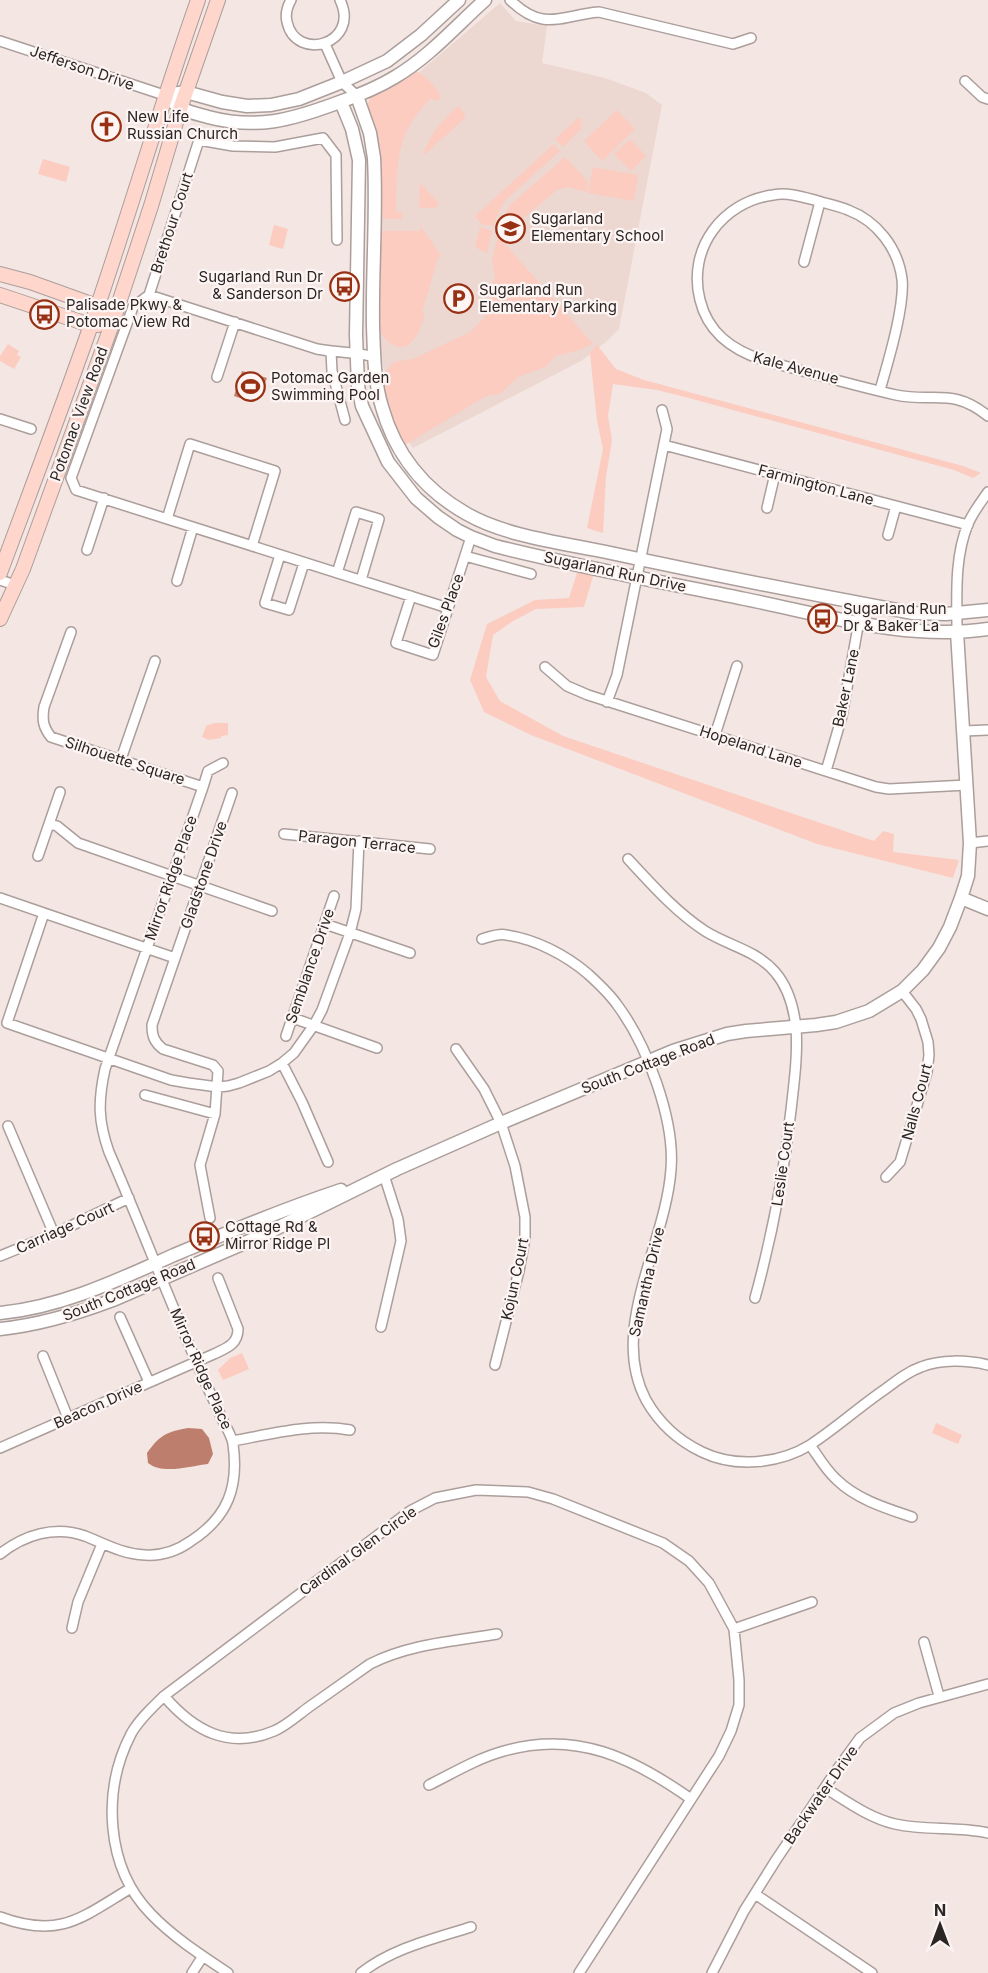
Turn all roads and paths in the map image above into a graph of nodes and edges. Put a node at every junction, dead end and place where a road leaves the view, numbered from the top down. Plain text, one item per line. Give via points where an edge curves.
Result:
1 (198, 0) edge
2 (218, 0) edge
3 (291, 0) edge
4 (340, 0) edge
5 (459, 0) edge
6 (485, 0) edge
7 (510, 0) edge
8 (752, 39) dead end
9 (0, 41) edge
10 (325, 44) junction
11 (965, 81) dead end
12 (342, 82) junction
13 (186, 92) junction
14 (164, 95) junction
15 (357, 96) junction
16 (988, 99) edge
17 (341, 102) junction
18 (180, 109) junction
19 (820, 202) junction
20 (337, 240) dead end
21 (804, 262) dead end
22 (0, 274) edge
23 (0, 295) edge
24 (148, 295) junction
25 (97, 306) junction
26 (235, 322) junction
27 (112, 324) junction
28 (90, 326) junction
29 (331, 352) junction
30 (357, 352) junction
31 (374, 357) junction
32 (217, 377) dead end
33 (880, 390) junction
34 (662, 410) dead end
35 (988, 416) edge
36 (0, 419) edge
37 (345, 420) dead end
38 (31, 429) dead end
39 (664, 444) junction
40 (775, 474) junction
41 (988, 492) edge
42 (104, 498) junction
43 (896, 506) junction
44 (767, 508) dead end
45 (167, 519) junction
46 (968, 525) junction
47 (193, 527) junction
48 (888, 535) dead end
49 (471, 537) junction
50 (252, 546) junction
51 (87, 550) dead end
52 (280, 555) junction
53 (465, 556) junction
54 (640, 560) junction
55 (304, 563) junction
56 (0, 573) edge
57 (337, 573) junction
58 (531, 574) dead end
59 (637, 577) junction
60 (0, 580) edge
61 (361, 580) junction
62 (177, 581) dead end
63 (15, 585) junction
64 (411, 596) junction
65 (862, 604) junction
66 (448, 608) junction
67 (988, 610) edge
68 (957, 613) junction
69 (0, 619) edge
70 (858, 624) junction
71 (988, 629) edge
72 (957, 632) junction
73 (71, 633) dead end
74 (155, 661) dead end
75 (737, 666) dead end
76 (545, 667) dead end
77 (608, 702) junction
78 (988, 730) edge
79 (964, 731) junction
80 (715, 735) junction
81 (121, 759) junction
82 (223, 762) dead end
83 (826, 771) junction
84 (967, 785) junction
85 (202, 787) junction
86 (60, 792) dead end
87 (232, 793) dead end
88 (49, 824) junction
89 (284, 834) dead end
90 (359, 841) junction
91 (988, 841) edge
92 (970, 843) junction
93 (430, 849) dead end
94 (38, 856) dead end
95 (628, 859) dead end
96 (171, 877) junction
97 (200, 887) junction
98 (334, 896) dead end
99 (0, 898) edge
100 (961, 898) junction
101 (988, 909) edge
102 (272, 911) dead end
103 (44, 914) junction
104 (325, 924) junction
105 (350, 933) junction
106 (482, 939) dead end
107 (146, 948) junction
108 (410, 953) dead end
109 (175, 958) junction
110 (902, 991) junction
111 (293, 1018) junction
112 (314, 1025) junction
113 (795, 1027) junction
114 (286, 1036) dead end
115 (377, 1047) dead end
116 (456, 1049) dead end
117 (109, 1058) junction
118 (647, 1061) junction
119 (282, 1063) junction
120 (218, 1087) junction
121 (145, 1095) dead end
122 (215, 1114) junction
123 (501, 1123) junction
124 (8, 1126) dead end
125 (328, 1162) dead end
126 (384, 1175) junction
127 (886, 1177) dead end
128 (129, 1198) junction
129 (210, 1218) dead end
130 (54, 1234) junction
131 (0, 1256) edge
132 (156, 1263) junction
133 (162, 1278) junction
134 (218, 1278) dead end
135 (755, 1298) dead end
136 (0, 1313) edge
137 (120, 1317) dead end
138 (381, 1327) dead end
139 (0, 1329) edge
140 (44, 1356) dead end
141 (196, 1362) junction
142 (495, 1365) dead end
143 (988, 1365) edge
144 (149, 1383) junction
145 (68, 1418) junction
146 (350, 1430) dead end
147 (232, 1441) junction
148 (810, 1445) junction
149 (0, 1448) edge
150 (912, 1517) dead end
151 (102, 1544) junction
152 (0, 1554) edge
153 (812, 1602) dead end
154 (72, 1628) dead end
155 (734, 1629) junction
156 (497, 1634) dead end
157 (924, 1642) dead end
158 (988, 1684) edge
159 (164, 1696) junction
160 (939, 1696) junction
161 (429, 1785) dead end
162 (825, 1788) junction
163 (691, 1799) junction
164 (988, 1833) edge
165 (131, 1888) junction
166 (755, 1894) junction
167 (0, 1917) edge
168 (471, 1927) dead end
169 (203, 1956) junction
170 (192, 1973) edge
171 (228, 1973) edge
172 (361, 1973) edge
173 (579, 1973) edge
174 (712, 1973) edge
175 (872, 1973) edge

1 - 14 main road, Potomac View Road
2 - 13 main road, Potomac View Road
3 - 10 street via 286,17 293,34 308,44
4 - 10 street via 343,26 336,38
5 - 12 street via 394,56
6 - 15 street via 409,68
7 - 8 street via 522,11 543,20 600,12 733,44
9 - 14 street, Jefferson Drive
10 - 12 street
11 - 16 street
12 - 13 street via 299,99 258,106
12 - 15 street
12 - 17 street
13 - 14 street
13 - 18 main road, Potomac View Road
14 - 18 street
14 - 25 main road, Potomac View Road
15 - 17 street
15 - 31 street, Sugarland Run Drive via 374,158
17 - 18 street via 299,117 262,124 220,120
17 - 30 street, Sugarland Run Drive via 359,160
18 - 27 main road, Potomac View Road
19 - 21 street
19 - 33 street, Kale Avenue via 866,220 887,240 897,260 901,298
19 - 33 street, Kale Avenue via 798,195 775,194 729,212 705,242 698,261 702,307 719,335 748,355
20 - 24 street, Brethour Court via 336,155 323,138 275,147 200,140
22 - 25 main road
23 - 28 main road
24 - 26 street
24 - 42 street, Brethour Court via 133,307 71,478 76,490
25 - 27 main road
25 - 28 main road, Potomac View Road
26 - 29 street
26 - 32 street
27 - 28 main road
27 - 63 main road, Potomac View Road
28 - 56 main road, Potomac View Road
29 - 30 street
29 - 37 street
30 - 31 street
30 - 49 street, Sugarland Run Drive via 362,406 388,462 438,517
31 - 54 street, Sugarland Run Drive via 381,404 394,440 417,474 440,496 470,516 500,528
33 - 35 street, Kale Avenue via 910,397 956,398
34 - 39 street via 667,429
36 - 38 street
39 - 40 street, Farmington Lane
39 - 54 street
40 - 43 street, Farmington Lane
40 - 44 street
41 - 46 street
42 - 45 street, Brethour Court
42 - 51 street
43 - 46 street, Farmington Lane
43 - 48 street
45 - 47 street, Brethour Court
45 - 50 street via 190,444 275,471
46 - 68 street via 957,570
47 - 50 street, Brethour Court
47 - 62 street
49 - 53 street, Giles Place
49 - 59 street, Sugarland Run Drive via 517,552
50 - 52 street, Brethour Court
52 - 55 street, Brethour Court
52 - 55 street via 265,603 289,610
53 - 58 street, Giles Place
53 - 66 street, Giles Place
54 - 59 street
54 - 65 street, Sugarland Run Drive
55 - 57 street, Brethour Court
57 - 61 street, Brethour Court
57 - 61 street via 356,512 380,519
59 - 70 street, Sugarland Run Drive
59 - 77 street
60 - 63 street
61 - 64 street, Brethour Court
63 - 69 main road, Potomac View Road
64 - 66 street, Brethour Court
64 - 66 street, Giles Place via 396,643 433,655
65 - 68 street, Sugarland Run Drive via 913,613
65 - 70 street, Baker Lane
67 - 68 street, Sugarland Run Drive
68 - 72 street
70 - 72 street, Sugarland Run Drive
70 - 83 street, Baker Lane via 842,716
71 - 72 street, Sugarland Run Drive
72 - 79 street, South Cottage Road
73 - 81 street, Silhouette Square via 44,707 44,729 51,736
74 - 81 street
75 - 80 street
76 - 77 street, Hopeland Lane via 567,686
77 - 80 street, Hopeland Lane
78 - 79 street
79 - 84 street, South Cottage Road
80 - 83 street, Hopeland Lane
81 - 85 street, Silhouette Square
82 - 85 street, Mirror Ridge Place via 208,771
83 - 84 street, Hopeland Lane via 889,789
84 - 92 street, South Cottage Road
85 - 96 street, Mirror Ridge Place
86 - 88 street
87 - 97 street, Gladstone Drive
88 - 94 street
88 - 96 street via 78,843
89 - 90 street, Paragon Terrace
90 - 93 street, Paragon Terrace
90 - 105 street via 356,909
91 - 92 street
92 - 100 street, South Cottage Road via 968,876
95 - 113 street, Leslie Court via 662,896 705,931 745,949 770,966 787,993
96 - 97 street
96 - 107 street, Mirror Ridge Place
97 - 102 street
97 - 109 street, Gladstone Drive
98 - 104 street, Semblance Drive
99 - 103 street
100 - 101 street
100 - 110 street, South Cottage Road via 939,948
103 - 107 street
103 - 117 street via 7,1023
104 - 105 street
104 - 111 street, Semblance Drive
105 - 108 street
105 - 112 street
106 - 118 street, Samantha Drive via 504,934 558,953 582,969 618,1005
107 - 109 street
107 - 117 street, Mirror Ridge Place
109 - 120 street, Gladstone Drive via 152,1035 163,1049 213,1065 218,1071
110 - 113 street, South Cottage Road via 853,1017
110 - 127 street, Nalls Court via 921,1019 929,1054 900,1162
111 - 112 street
111 - 114 street, Semblance Drive
112 - 115 street
112 - 119 street
113 - 118 street, South Cottage Road via 727,1034
113 - 135 street, Leslie Court via 795,1074 783,1176
116 - 123 street, Kojun Court via 484,1089
117 - 120 street via 171,1080
117 - 128 street, Mirror Ridge Place via 100,1093 101,1122
118 - 123 street, South Cottage Road
118 - 148 street, Samantha Drive via 670,1131 672,1155 668,1192 633,1329 633,1359 642,1392 673,1433 715,1457 759,1461
119 - 120 street via 255,1078
119 - 125 street
120 - 122 street
121 - 122 street
122 - 129 street via 200,1165
123 - 126 street, South Cottage Road
123 - 142 street, Kojun Court via 522,1194 525,1238
124 - 130 street
126 - 132 street, South Cottage Road via 292,1206
126 - 133 street, South Cottage Road via 263,1236
126 - 138 street via 401,1241
128 - 130 street, Carriage Court
128 - 132 street, Mirror Ridge Place
130 - 131 street, Carriage Court
132 - 133 street, Mirror Ridge Place
132 - 136 street, South Cottage Road via 75,1296
133 - 139 street, South Cottage Road via 68,1316
133 - 141 street, Mirror Ridge Place
134 - 141 street, Beacon Drive via 238,1335 229,1347
137 - 144 street
140 - 145 street
141 - 144 street, Beacon Drive
141 - 147 street, Mirror Ridge Place
143 - 148 street, Samantha Drive via 948,1362 907,1373
144 - 145 street, Beacon Drive
145 - 149 street, Beacon Drive
146 - 147 street via 321,1427
147 - 151 street, Mirror Ridge Place via 232,1489 220,1516 205,1532 184,1546 157,1555 127,1553
148 - 150 street via 846,1488 868,1501
151 - 152 street, Mirror Ridge Place via 77,1534 49,1532 14,1543
151 - 154 street via 78,1602
153 - 155 street
155 - 159 street, Cardinal Glen Circle via 709,1583 663,1543 554,1499 528,1492 476,1490 435,1498 410,1511
155 - 163 street, Cardinal Glen Circle via 739,1705 719,1756
156 - 159 street via 414,1648 382,1658 276,1731 248,1739 224,1738 200,1728
157 - 160 street
158 - 160 street, Backwater Drive
159 - 165 street, Cardinal Glen Circle via 132,1732 118,1764 113,1790 112,1818 119,1857
160 - 162 street, Backwater Drive via 894,1713 869,1731 852,1747
161 - 163 street via 502,1751 534,1744 564,1744 597,1748 621,1757 649,1770
162 - 164 street via 894,1824
162 - 166 street, Backwater Drive
163 - 173 street, Cardinal Glen Circle
165 - 167 street via 75,1921 55,1927 14,1923
165 - 169 street, Cardinal Glen Circle via 150,1914
166 - 174 street, Backwater Drive
166 - 175 street
168 - 172 street via 398,1950
169 - 170 street
169 - 171 street, Cardinal Glen Circle

